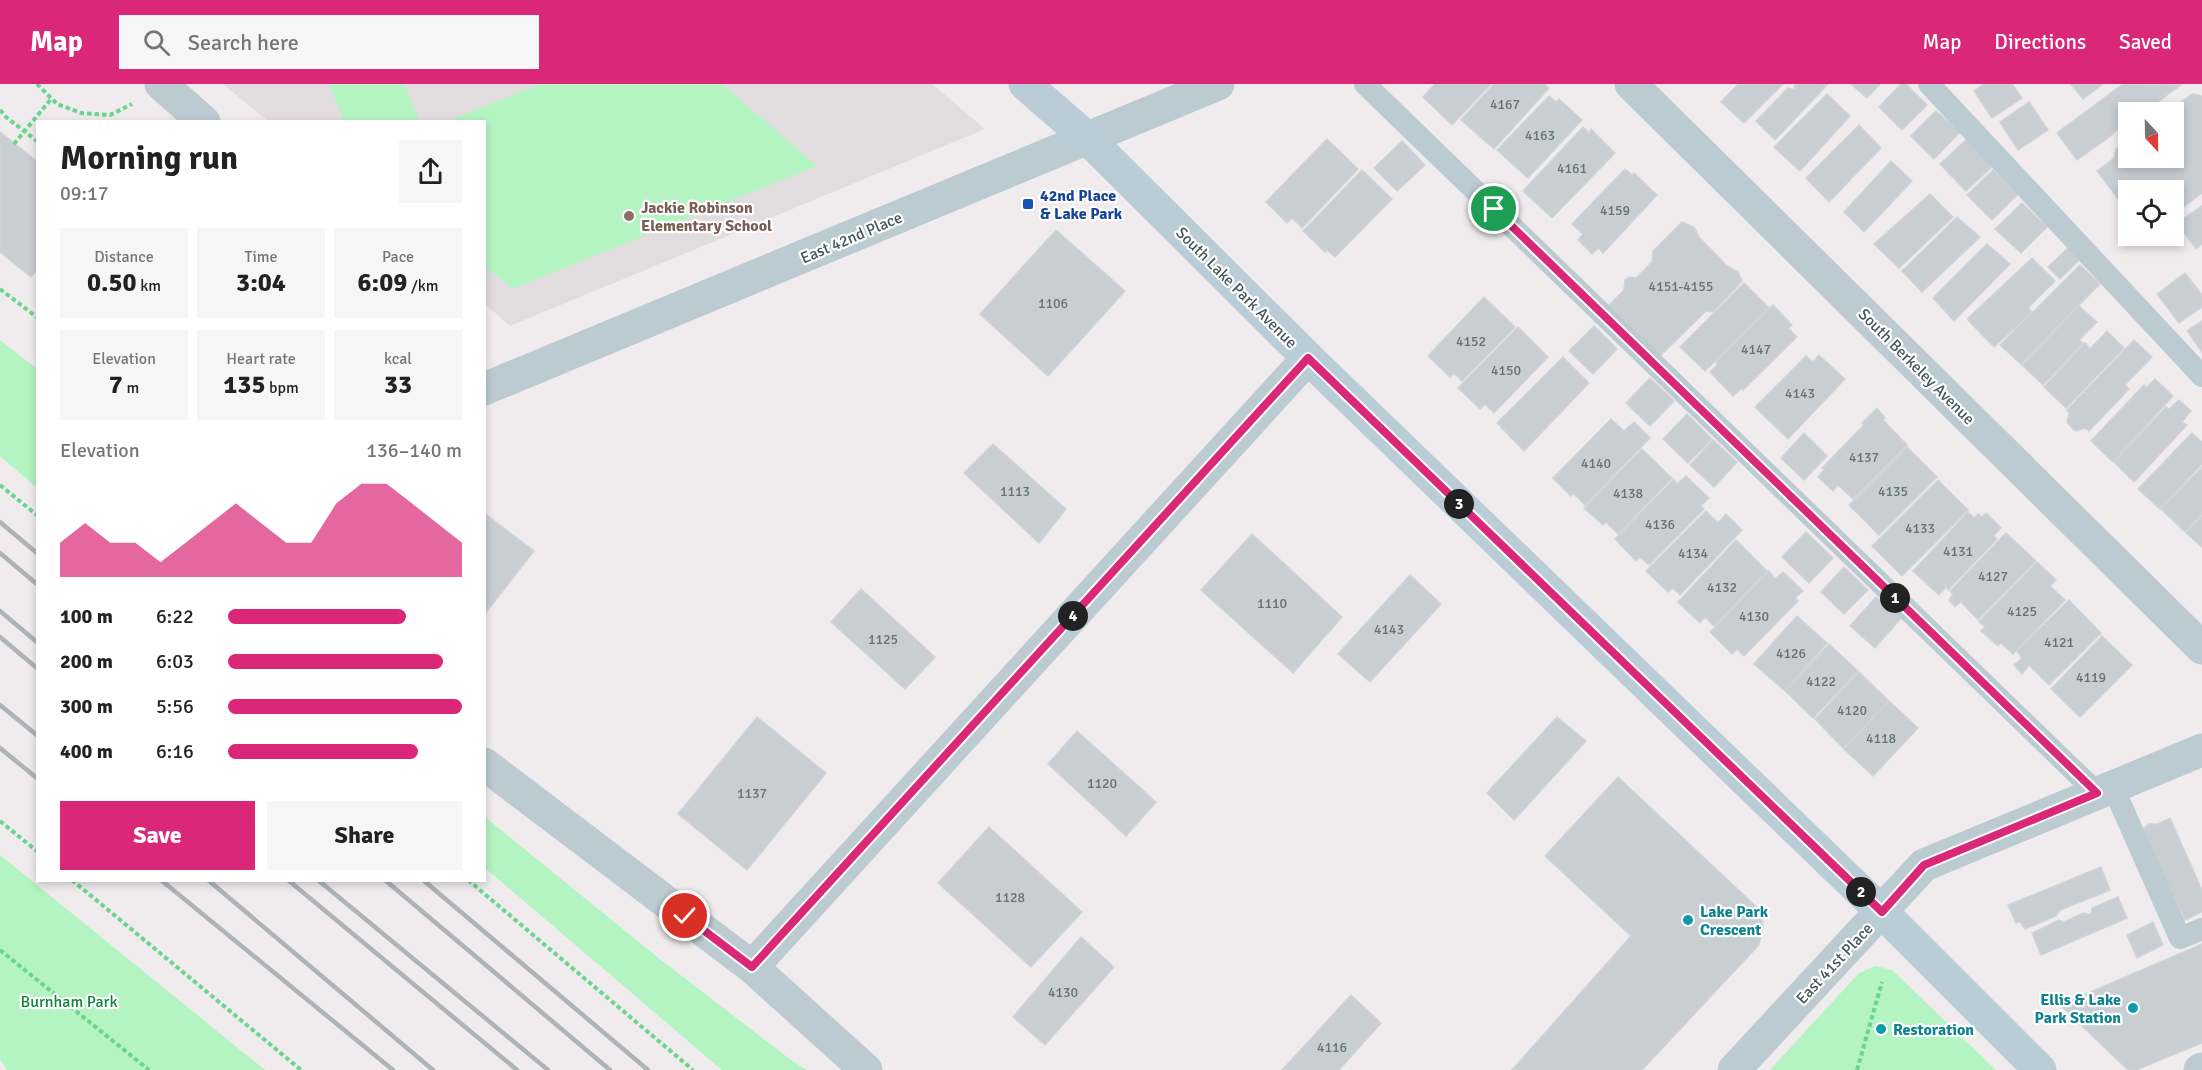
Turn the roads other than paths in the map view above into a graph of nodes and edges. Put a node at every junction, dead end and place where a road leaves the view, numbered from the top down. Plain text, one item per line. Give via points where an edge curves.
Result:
1 (161, 84) edge
2 (1024, 84) edge
3 (1218, 84) edge
4 (1365, 84) edge
5 (1631, 84) edge
6 (1929, 84) edge
7 (202, 120) edge
8 (1087, 138) junction
9 (1308, 358) junction
10 (2202, 376) edge
11 (492, 377) edge
12 (2202, 648) edge
13 (2202, 750) edge
14 (486, 766) edge
15 (2105, 790) junction
16 (1882, 912) junction
17 (2202, 929) edge
18 (752, 967) junction
19 (866, 1070) edge
20 (1734, 1070) edge
21 (2040, 1070) edge

1 - 7 street
2 - 8 street, South Lake Park Avenue
3 - 8 street, East 42nd Place
4 - 15 lane
5 - 12 street, South Berkeley Avenue
6 - 10 lane
8 - 9 street, South Lake Park Avenue
8 - 11 street, East 42nd Place
9 - 16 street, South Lake Park Avenue
9 - 18 street
13 - 15 street, East 41st Place
14 - 18 street
15 - 16 street, East 41st Place via 1924,865
15 - 17 lane via 2180,938
16 - 20 street, East 41st Place
16 - 21 street, South Lake Park Avenue
18 - 19 street

